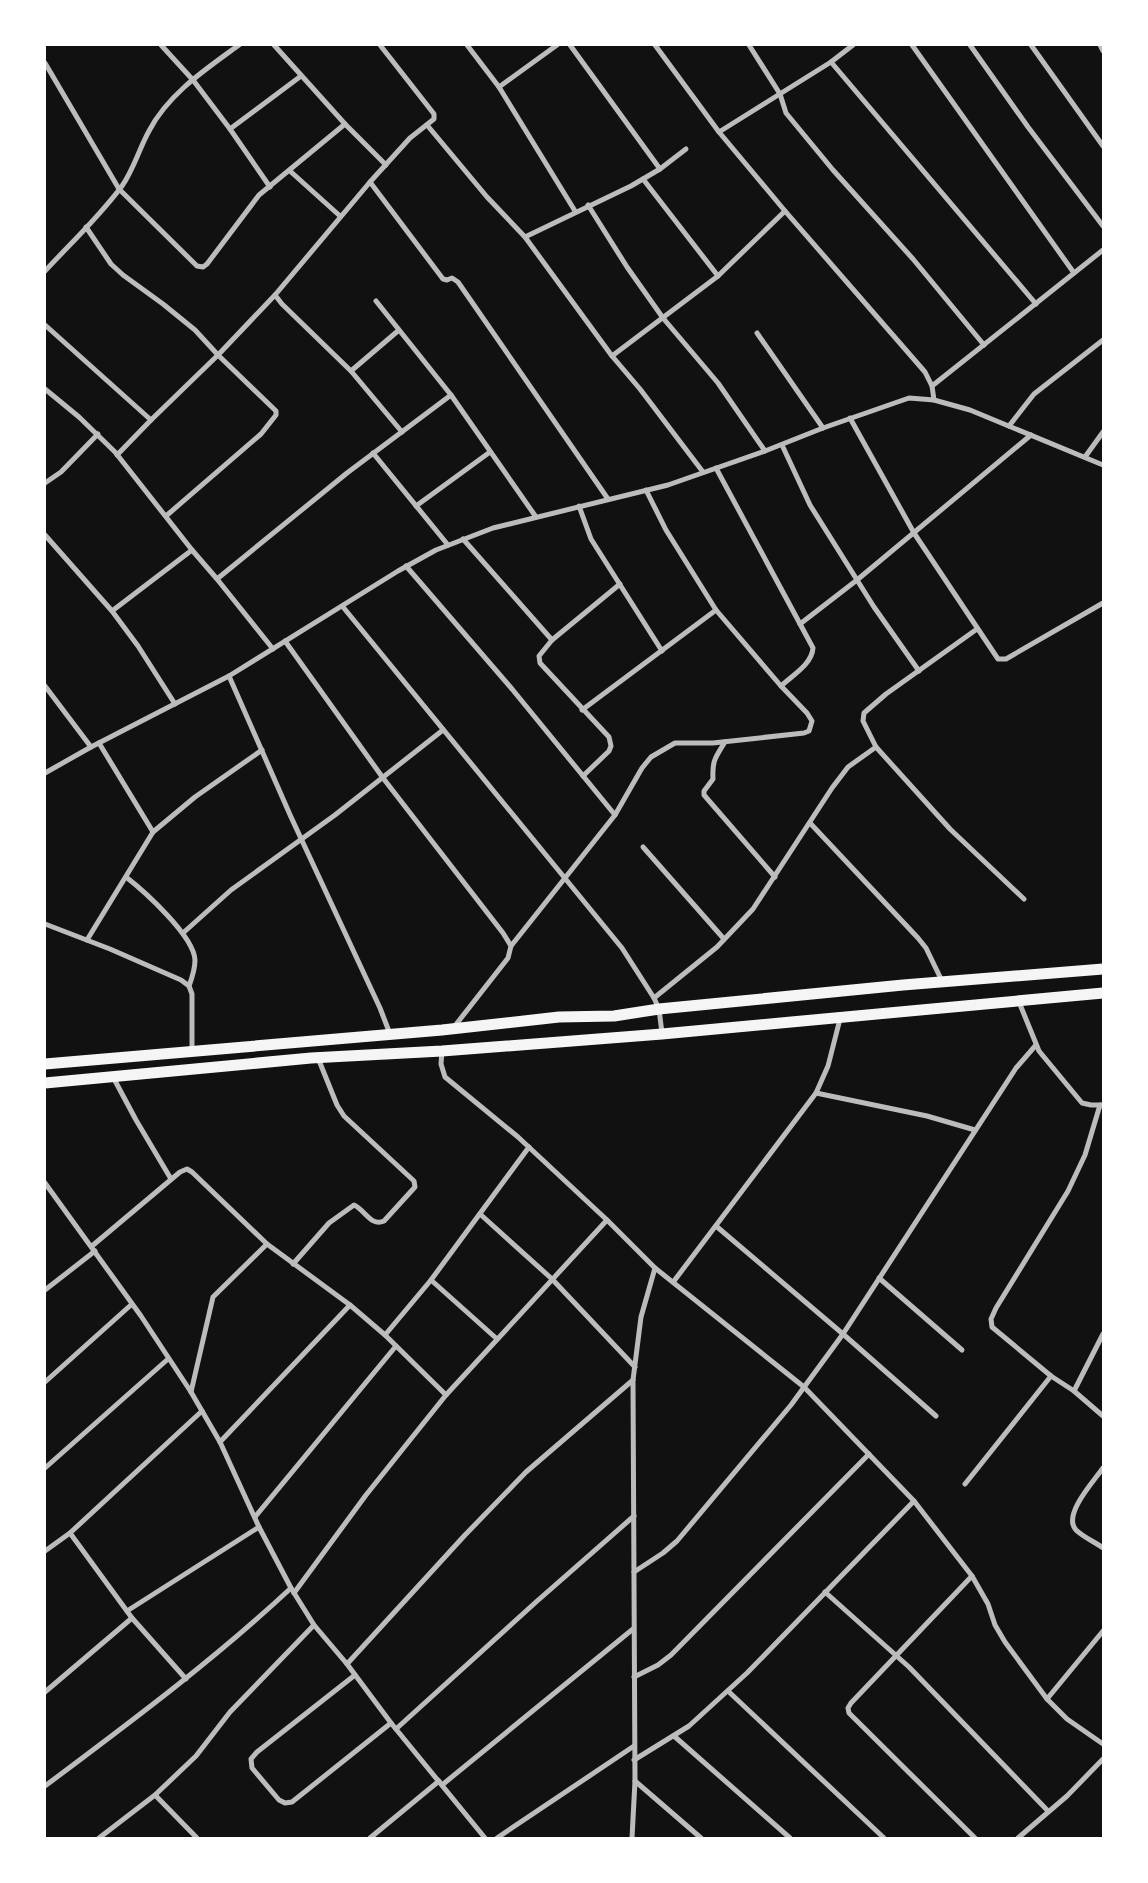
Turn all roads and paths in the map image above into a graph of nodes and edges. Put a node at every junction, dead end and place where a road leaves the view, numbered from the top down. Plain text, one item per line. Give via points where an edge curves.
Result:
1 (161, 45) edge
2 (239, 45) edge
3 (274, 45) edge
4 (380, 45) edge
5 (467, 45) edge
6 (557, 45) edge
7 (570, 45) edge
8 (655, 45) edge
9 (749, 45) edge
10 (842, 45) edge
11 (854, 45) edge
12 (912, 45) edge
13 (970, 45) edge
14 (1031, 45) edge
15 (1100, 45) edge
16 (846, 50) junction
17 (1103, 51) edge
18 (831, 62) junction
19 (45, 63) edge
20 (301, 76) junction
21 (193, 80) junction
22 (499, 87) junction
23 (780, 94) junction
24 (345, 124) junction
25 (427, 125) junction
26 (230, 129) junction
27 (719, 132) junction
28 (1103, 146) edge
29 (686, 149) dead end
30 (386, 164) junction
31 (660, 169) junction
32 (290, 171) junction
33 (643, 179) junction
34 (370, 182) junction
35 (270, 187) junction
36 (119, 189) junction
37 (588, 205) junction
38 (785, 211) junction
39 (575, 212) junction
40 (340, 216) junction
41 (1103, 226) edge
42 (86, 227) junction
43 (525, 237) junction
44 (1103, 250) edge
45 (45, 271) edge
46 (1074, 273) junction
47 (718, 276) junction
48 (275, 295) junction
49 (376, 301) dead end
50 (1036, 304) junction
51 (663, 318) junction
52 (45, 325) edge
53 (399, 330) junction
54 (757, 333) dead end
55 (1103, 340) edge
56 (984, 345) junction
57 (218, 355) junction
58 (612, 356) junction
59 (351, 371) junction
60 (932, 386) junction
61 (45, 389) edge
62 (450, 395) junction
63 (934, 400) junction
64 (850, 418) junction
65 (151, 420) junction
66 (1009, 426) junction
67 (823, 428) junction
68 (402, 432) junction
69 (1103, 432) edge
70 (98, 434) junction
71 (1031, 435) junction
72 (782, 445) junction
73 (766, 451) junction
74 (490, 452) junction
75 (373, 453) junction
76 (117, 454) junction
77 (1085, 457) junction
78 (1103, 465) edge
79 (716, 468) junction
80 (703, 472) junction
81 (45, 483) edge
82 (646, 490) junction
83 (608, 499) junction
84 (416, 506) junction
85 (579, 506) junction
86 (166, 516) junction
87 (536, 517) junction
88 (914, 533) junction
89 (45, 535) edge
90 (463, 539) junction
91 (448, 545) junction
92 (192, 550) junction
93 (406, 566) junction
94 (217, 579) junction
95 (857, 580) junction
96 (620, 584) junction
97 (1103, 603) edge
98 (343, 607) junction
99 (716, 610) junction
100 (112, 611) junction
101 (800, 624) junction
102 (977, 629) junction
103 (552, 640) junction
104 (285, 642) junction
105 (273, 649) junction
106 (662, 650) junction
107 (919, 671) junction
108 (229, 676) junction
109 (45, 686) edge
110 (781, 686) junction
111 (175, 704) junction
112 (582, 710) junction
113 (443, 730) junction
114 (725, 742) junction
115 (99, 743) junction
116 (91, 747) junction
117 (876, 747) junction
118 (262, 750) junction
119 (45, 773) edge
120 (583, 776) junction
121 (383, 778) junction
122 (615, 815) junction
123 (810, 823) junction
124 (153, 832) junction
125 (301, 838) junction
126 (642, 847) dead end
127 (126, 877) junction
128 (775, 877) junction
129 (565, 878) junction
130 (1024, 899) dead end
131 (45, 924) edge
132 (182, 932) junction
133 (724, 939) junction
134 (87, 940) junction
135 (511, 946) junction
136 (1103, 969) edge
137 (942, 982) junction
138 (189, 986) junction
139 (1103, 993) edge
140 (1019, 1001) junction
141 (657, 1003) junction
142 (841, 1018) junction
143 (453, 1028) junction
144 (390, 1034) junction
145 (662, 1034) junction
146 (1036, 1044) junction
147 (442, 1050) junction
148 (192, 1052) junction
149 (318, 1057) junction
150 (45, 1064) edge
151 (113, 1077) junction
152 (45, 1083) edge
153 (816, 1094) junction
154 (1102, 1105) edge
155 (974, 1130) junction
156 (529, 1147) junction
157 (171, 1179) junction
158 (45, 1183) edge
159 (480, 1214) junction
160 (607, 1220) junction
161 (716, 1226) junction
162 (267, 1244) junction
163 (93, 1249) junction
164 (293, 1264) junction
165 (655, 1268) junction
166 (879, 1278) junction
167 (552, 1279) junction
168 (431, 1280) junction
169 (674, 1282) junction
170 (45, 1290) edge
171 (132, 1304) junction
172 (350, 1305) junction
173 (843, 1334) junction
174 (1103, 1334) edge
175 (385, 1335) junction
176 (496, 1339) junction
177 (396, 1346) junction
178 (962, 1350) dead end
179 (168, 1359) junction
180 (635, 1367) junction
181 (1052, 1376) junction
182 (633, 1380) junction
183 (45, 1382) edge
184 (804, 1387) junction
185 (1074, 1391) junction
186 (191, 1392) junction
187 (446, 1395) junction
188 (202, 1411) junction
189 (936, 1416) dead end
190 (1103, 1416) edge
191 (220, 1442) junction
192 (869, 1454) junction
193 (45, 1468) edge
194 (1103, 1468) edge
195 (965, 1484) dead end
196 (914, 1501) junction
197 (634, 1516) junction
198 (255, 1517) junction
199 (259, 1527) junction
200 (70, 1533) junction
201 (1103, 1548) edge
202 (45, 1551) edge
203 (634, 1572) junction
204 (972, 1576) junction
205 (292, 1590) junction
206 (825, 1592) junction
207 (127, 1611) junction
208 (132, 1618) junction
209 (314, 1625) junction
210 (633, 1630) junction
211 (1103, 1631) edge
212 (896, 1656) junction
213 (347, 1664) junction
214 (355, 1676) junction
215 (634, 1677) junction
216 (186, 1679) junction
217 (728, 1691) junction
218 (45, 1692) edge
219 (1047, 1699) junction
220 (391, 1723) junction
221 (396, 1729) junction
222 (674, 1736) junction
223 (1103, 1744) edge
224 (634, 1746) junction
225 (1103, 1758) edge
226 (634, 1760) junction
227 (635, 1781) junction
228 (440, 1783) junction
229 (45, 1786) edge
230 (155, 1795) junction
231 (1048, 1811) junction
232 (99, 1838) edge
233 (197, 1838) edge
234 (370, 1838) edge
235 (485, 1838) edge
236 (498, 1838) edge
237 (632, 1838) edge
238 (701, 1838) edge
239 (790, 1838) edge
240 (884, 1838) edge
241 (976, 1838) edge
242 (1018, 1838) edge

1 - 21 street
2 - 21 street
3 - 20 street
4 - 25 street via 434,114 434,119
5 - 22 street
6 - 22 street
7 - 31 street
8 - 27 street
9 - 23 street
10 - 16 street
11 - 16 street
12 - 46 street
13 - 41 street
14 - 28 street
15 - 17 street
16 - 18 street
18 - 23 street
18 - 50 street
19 - 36 street
20 - 24 street
20 - 26 street
21 - 26 street
21 - 36 street via 171,99 149,131
22 - 39 street
23 - 27 street
23 - 56 street via 786,113 801,132
24 - 30 street
24 - 32 street
25 - 30 street
25 - 43 street
26 - 35 street
27 - 38 street
29 - 31 street
30 - 34 street
31 - 33 street
32 - 35 street
32 - 40 street
33 - 37 street
33 - 47 street
34 - 40 street
34 - 83 street via 443,279 452,278 458,282
35 - 36 street via 259,195 203,266 198,266
36 - 42 street
37 - 39 street
37 - 51 street
38 - 47 street
38 - 60 street via 925,372
39 - 43 street
40 - 48 street
42 - 45 street
42 - 57 street via 111,264 195,330
43 - 58 street
44 - 46 street
46 - 50 street
47 - 51 street
48 - 57 street
48 - 59 street
49 - 53 street
50 - 56 street
51 - 58 street
51 - 73 street via 718,383
52 - 65 street
53 - 59 street
53 - 62 street
54 - 67 street
55 - 66 street via 1034,394
56 - 60 street
57 - 65 street
57 - 86 street via 270,403 276,415 260,434
58 - 80 street
59 - 68 street
60 - 63 street
61 - 70 street
62 - 68 street
62 - 74 street
63 - 64 street via 909,398
63 - 66 street
64 - 67 street
64 - 88 street
65 - 76 street
66 - 71 street
67 - 72 street
68 - 75 street
69 - 77 street
70 - 76 street
70 - 81 street via 61,472
71 - 77 street
71 - 88 street
72 - 73 street
72 - 95 street via 804,494
73 - 79 street
74 - 84 street
74 - 87 street
75 - 84 street
75 - 94 street
76 - 86 street
77 - 78 street
79 - 80 street
79 - 101 street
80 - 82 street
82 - 83 street
82 - 99 street via 666,530
83 - 85 street
84 - 91 street
85 - 87 street
85 - 96 street via 591,539
86 - 92 street
87 - 90 street
88 - 95 street
88 - 102 street
89 - 100 street
90 - 91 street
90 - 103 street
91 - 93 street
92 - 94 street
92 - 100 street
93 - 98 street
93 - 120 street
94 - 105 street
95 - 101 street
95 - 107 street
96 - 103 street
96 - 106 street
97 - 102 street via 1002,660
98 - 104 street
98 - 113 street
99 - 106 street
99 - 110 street
100 - 111 street
101 - 110 street via 813,648 812,655
102 - 107 street
103 - 112 street via 539,656 540,663
104 - 105 street
104 - 121 street
105 - 108 street
106 - 112 street
107 - 117 street via 864,713 862,721
108 - 111 street
108 - 118 street
109 - 116 street
110 - 114 street via 812,721 809,731
111 - 115 street
112 - 120 street via 609,738 611,746
113 - 121 street
113 - 129 street
114 - 122 street via 668,745 642,768
114 - 128 street via 714,760 713,780 704,795
115 - 116 street
115 - 124 street
116 - 119 street
117 - 123 street via 848,767
117 - 130 street via 950,829
118 - 124 street
118 - 125 street
120 - 122 street
121 - 125 street
121 - 135 street
122 - 129 street
123 - 128 street
123 - 137 street via 918,938
124 - 127 street
125 - 132 street via 231,890
125 - 144 street
126 - 133 street
127 - 132 street via 143,890
127 - 134 street
128 - 133 street via 753,909
129 - 135 street
129 - 141 street via 622,948
131 - 134 street
132 - 138 street via 195,959
133 - 141 street
134 - 138 street
135 - 143 street via 508,958
136 - 137 main road
137 - 141 main road
138 - 148 street via 192,994
139 - 140 main road
140 - 142 main road
140 - 146 street
141 - 143 main road via 614,1016 559,1017
141 - 145 street
142 - 145 main road
142 - 153 street via 828,1066
143 - 144 main road
144 - 148 main road
145 - 147 main road
146 - 154 street via 1082,1103
146 - 155 street
147 - 149 main road
147 - 156 street via 445,1077
148 - 150 main road
149 - 151 main road
149 - 164 street via 344,1116 414,1182 415,1187 380,1223 375,1223 354,1205 329,1223
151 - 152 main road
151 - 157 street
153 - 155 street via 911,1112
153 - 161 street
154 - 181 street via 1085,1155 1068,1191 992,1319 992,1326
155 - 166 street
156 - 159 street
156 - 160 street
157 - 162 street via 187,1169 192,1172
157 - 163 street
158 - 163 street
159 - 167 street
159 - 168 street
160 - 165 street
160 - 167 street
161 - 169 street
161 - 173 street
162 - 164 street
162 - 186 street via 213,1297
163 - 170 street
163 - 171 street
164 - 172 street
165 - 169 street
165 - 180 street via 641,1316
166 - 173 street
166 - 178 street
167 - 176 street
167 - 180 street
168 - 175 street
168 - 176 street
169 - 184 street
171 - 179 street
171 - 183 street
172 - 175 street
172 - 191 street
173 - 184 street
173 - 189 street
174 - 185 street
175 - 177 street
176 - 187 street
177 - 187 street
177 - 198 street
179 - 186 street
179 - 193 street
180 - 182 street
181 - 185 street
181 - 195 street
182 - 197 street
182 - 213 street via 526,1472
184 - 192 street
184 - 203 street via 676,1542
185 - 190 street
186 - 188 street
187 - 205 street
188 - 191 street
188 - 200 street
191 - 198 street
192 - 196 street
192 - 215 street via 671,1655 658,1666
194 - 201 street via 1074,1509 1072,1521 1076,1530
196 - 204 street
196 - 206 street
197 - 203 street
197 - 221 street
198 - 199 street
199 - 205 street
199 - 207 street
200 - 202 street
200 - 207 street
203 - 210 street
204 - 212 street
204 - 219 street via 1005,1642
205 - 209 street
205 - 216 street
206 - 212 street
206 - 217 street
207 - 208 street
208 - 216 street
208 - 218 street
209 - 213 street
209 - 230 street via 230,1712 196,1756
210 - 215 street
210 - 228 street
211 - 219 street
212 - 231 street
212 - 241 street via 851,1703 849,1713
213 - 214 street
214 - 220 street
214 - 220 street via 257,1752 251,1759 252,1768 279,1800 292,1802
215 - 224 street
216 - 229 street
217 - 222 street
217 - 240 street
219 - 223 street via 1067,1719
220 - 221 street
221 - 228 street
222 - 226 street
222 - 239 street
224 - 226 street
224 - 236 street
225 - 231 street
226 - 227 street
227 - 237 street
227 - 238 street
228 - 234 street
228 - 235 street
230 - 232 street
230 - 233 street
231 - 242 street

